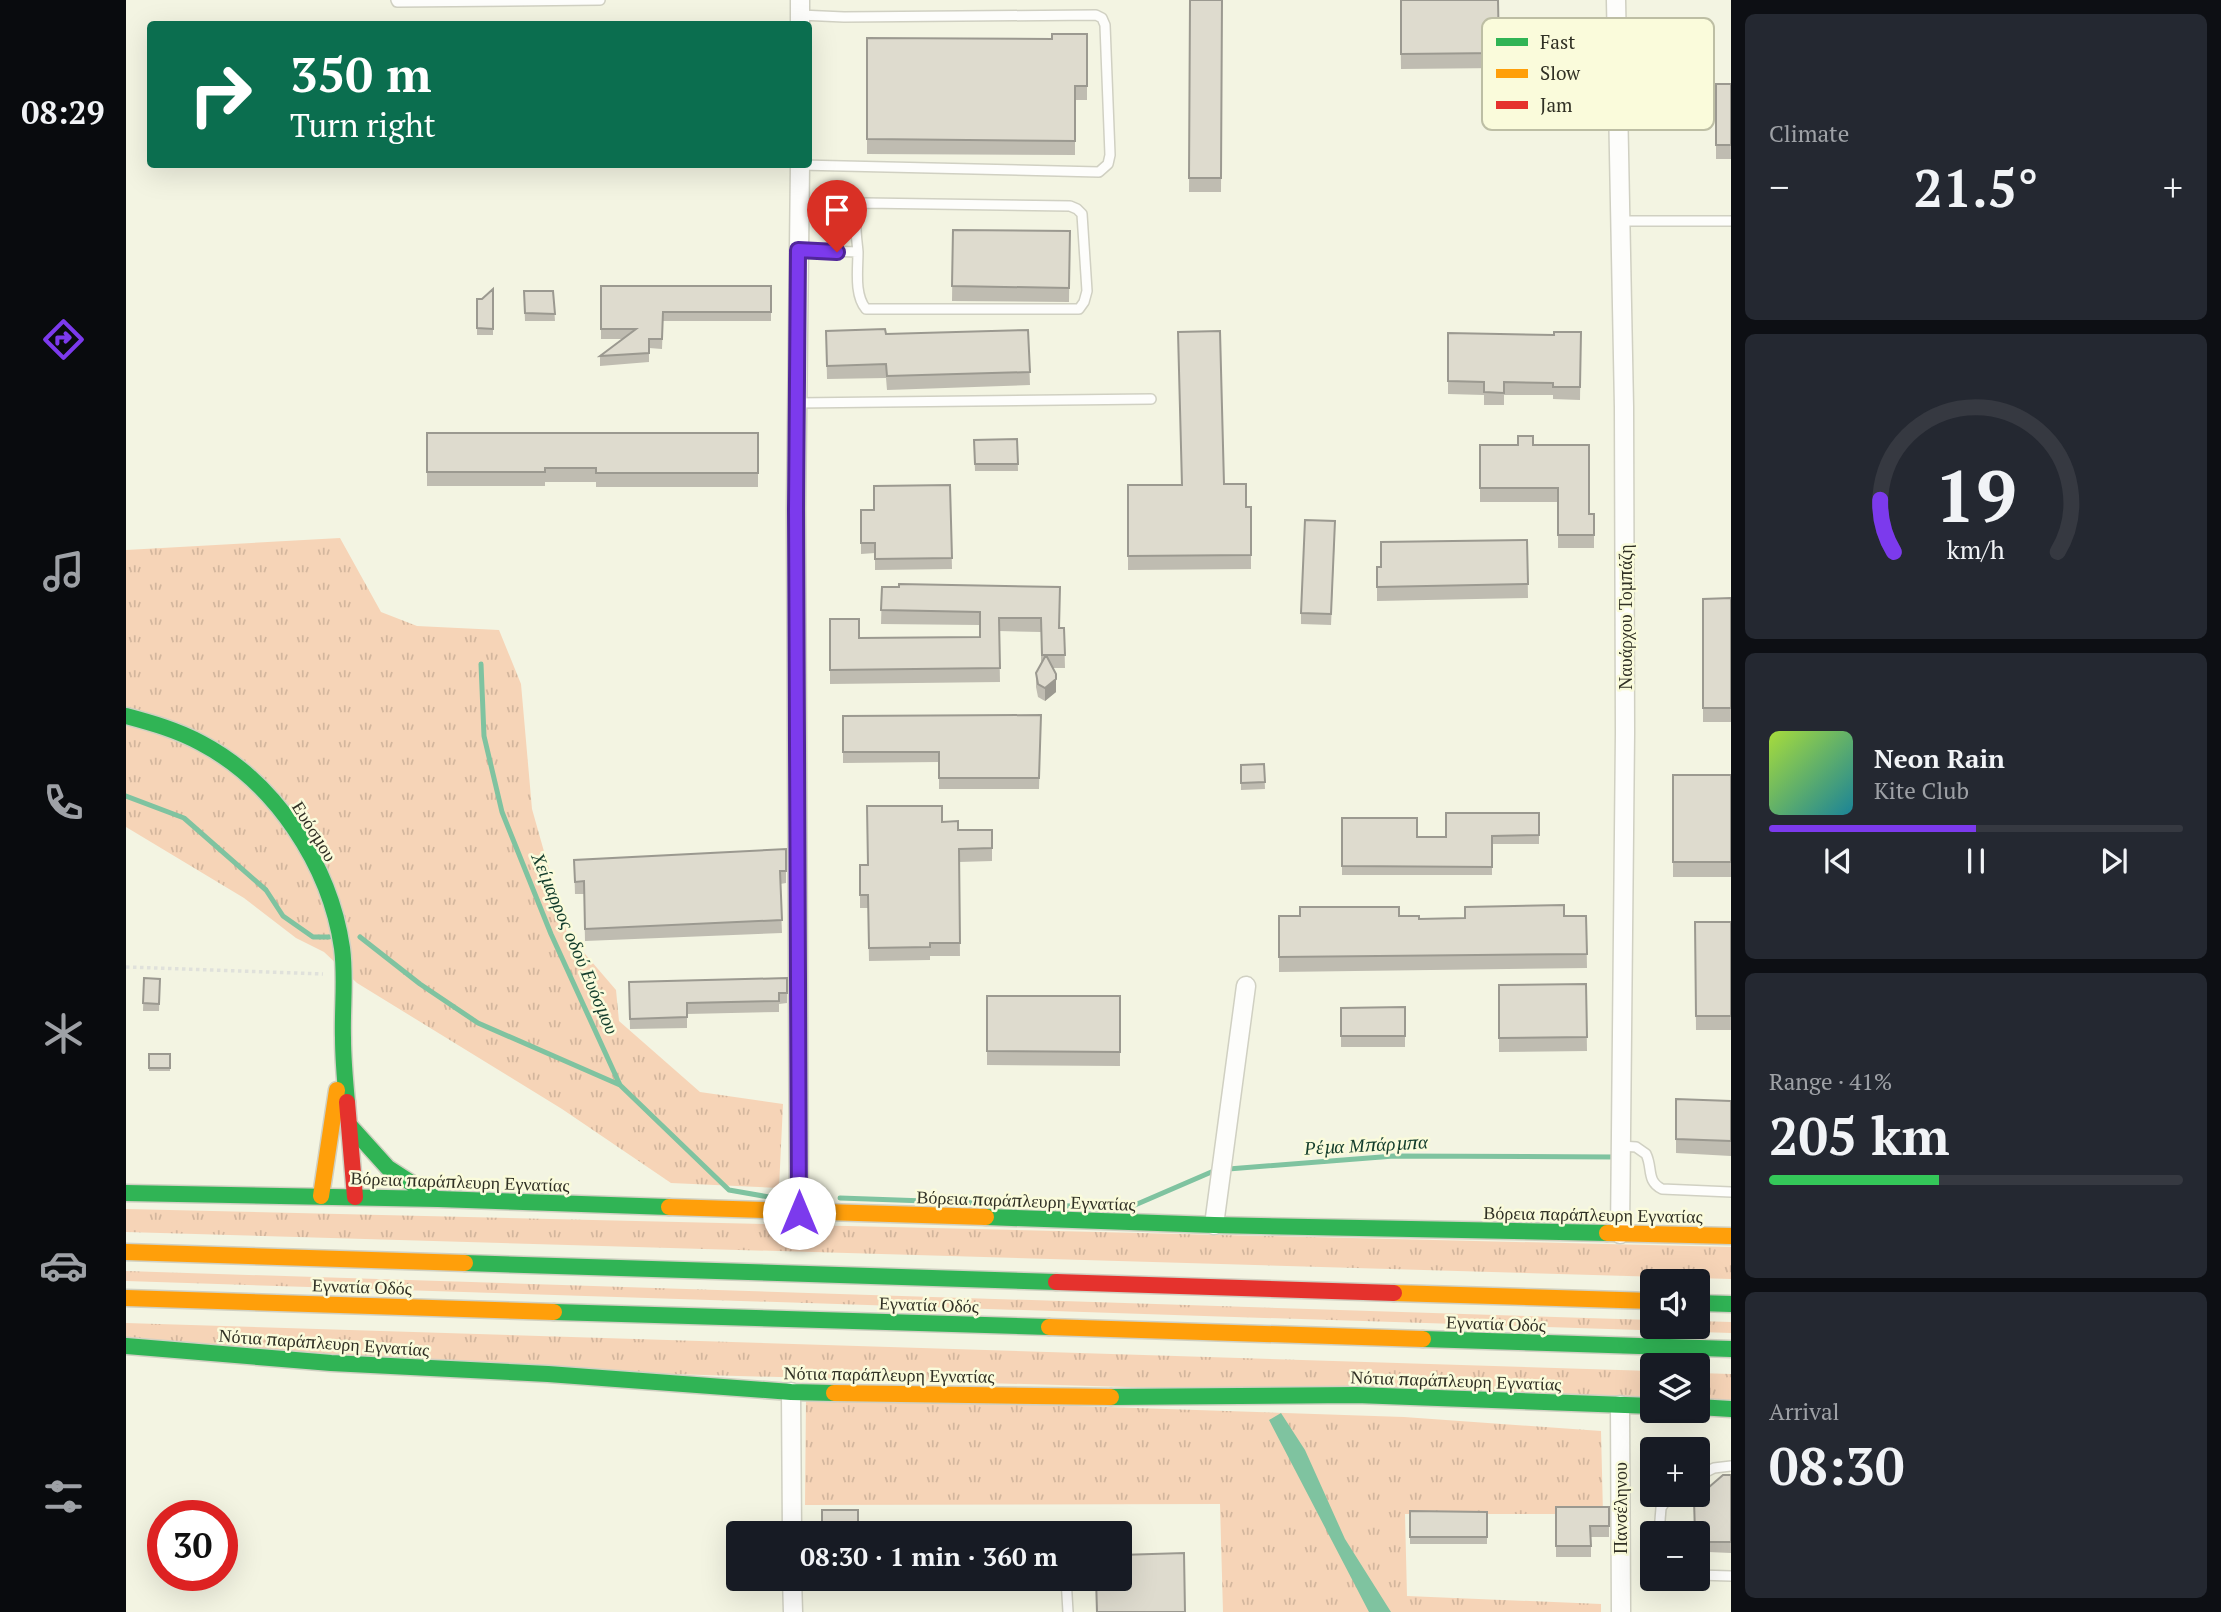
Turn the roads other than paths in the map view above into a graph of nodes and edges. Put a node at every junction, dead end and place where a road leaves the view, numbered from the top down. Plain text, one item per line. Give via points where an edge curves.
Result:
1 (396, 0) edge
2 (600, 0) edge
3 (1616, 0) edge
4 (800, 13) edge
5 (1616, 18) edge
6 (1618, 130) edge
7 (812, 165) edge
8 (800, 168) edge
9 (1620, 220) junction
10 (1731, 221) edge
11 (798, 250) junction
12 (858, 252) junction
13 (1151, 399) dead end
14 (796, 403) junction
15 (126, 716) edge
16 (1246, 986) dead end
17 (343, 1052) junction
18 (351, 1127) junction
19 (1620, 1146) junction
20 (1731, 1192) edge
21 (126, 1193) edge
22 (321, 1196) junction
23 (355, 1196) junction
24 (438, 1199) junction
25 (799, 1213) junction
26 (1214, 1225) junction
27 (1620, 1234) junction
28 (1731, 1236) edge
29 (126, 1252) edge
30 (126, 1298) edge
31 (1640, 1301) edge
32 (1710, 1303) edge
33 (1731, 1304) edge
34 (126, 1346) edge
35 (1731, 1349) edge
36 (791, 1392) junction
37 (1620, 1405) junction
38 (1640, 1406) edge
39 (1710, 1408) edge
40 (1731, 1409) edge
41 (1731, 1466) edge
42 (1710, 1470) edge
43 (792, 1521) edge
44 (1710, 1575) edge
45 (1731, 1576) edge
46 (792, 1591) edge
47 (1067, 1591) edge
48 (793, 1612) edge
49 (1068, 1612) edge
50 (1621, 1612) edge

1 - 2 lane
3 - 5 street, Ναυάρχου Τομπάζη
4 - 7 lane via 858,17 1096,15 1105,25 1110,155 1099,172
6 - 9 street, Ναυάρχου Τομπάζη
8 - 11 street
9 - 10 lane
9 - 19 street, Ναυάρχου Τομπάζη via 1625,719
11 - 12 lane
11 - 14 street
12 - 12 lane via 856,212 865,203 1070,206 1082,214 1087,291 1079,309 866,309 859,294
13 - 14 lane
14 - 25 street
15 - 17 main road, Ευόσμου via 176,730 248,775 299,834 318,867 341,938
16 - 26 street
17 - 18 main road
17 - 22 main road
18 - 23 main road
18 - 24 main road via 390,1172
19 - 20 lane via 1636,1147 1646,1154 1650,1177 1662,1189
19 - 27 street, Ναυάρχου Τομπάζη
21 - 22 main road, Βόρεια παράπλευρη Εγνατίας
22 - 23 main road, Βόρεια παράπλευρη Εγνατίας
23 - 24 main road, Βόρεια παράπλευρη Εγνατίας
24 - 25 main road, Βόρεια παράπλευρη Εγνατίας
25 - 26 main road, Βόρεια παράπλευρη Εγνατίας
26 - 27 main road, Βόρεια παράπλευρη Εγνατίας
27 - 28 main road, Βόρεια παράπλευρη Εγνατίας
29 - 31 main road, Εγνατία Οδός
30 - 35 main road, Εγνατία Οδός
32 - 33 main road
34 - 36 main road, Νότια παράπλευρη Εγνατίας
36 - 37 main road, Νότια παράπλευρη Εγνατίας via 1356,1395
36 - 43 street
37 - 38 main road, Νότια παράπλευρη Εγνατίας
37 - 50 street, Πανσέληνου
39 - 40 main road
41 - 42 lane
44 - 45 lane
46 - 48 street
47 - 49 lane

